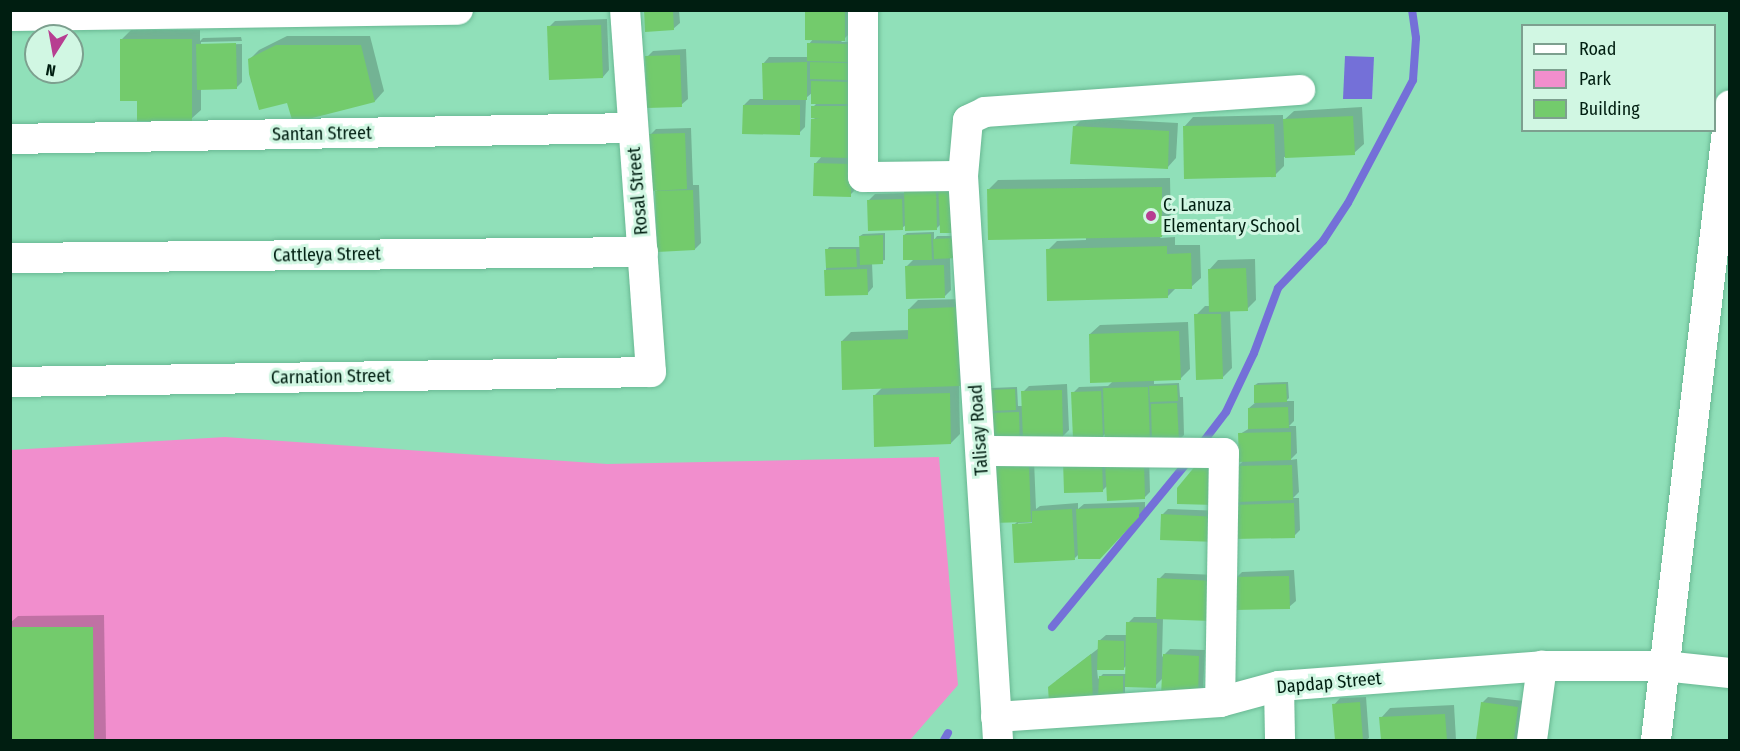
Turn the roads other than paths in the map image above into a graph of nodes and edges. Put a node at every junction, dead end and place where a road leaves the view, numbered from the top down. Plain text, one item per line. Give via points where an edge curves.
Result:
1 (458, 10) edge
2 (625, 10) edge
3 (863, 10) edge
4 (10, 16) edge
5 (1300, 90) dead end
6 (1730, 105) edge
7 (633, 128) junction
8 (10, 139) edge
9 (963, 176) junction
10 (643, 252) junction
11 (10, 258) edge
12 (651, 372) joint
13 (10, 382) edge
14 (981, 452) junction
15 (1542, 666) junction
16 (1664, 666) junction
17 (1730, 673) edge
18 (1279, 686) junction
19 (1220, 702) junction
20 (997, 729) edge
21 (1280, 741) edge
22 (1532, 741) edge
23 (1656, 741) edge

1 - 4 street
2 - 7 street, Rosal Street
3 - 9 street via 864,177
5 - 9 street, Talisay Road via 985,112 968,120
6 - 16 street
7 - 8 street, Santan Street
7 - 10 street, Rosal Street
9 - 14 street, Talisay Road
10 - 11 street, Cattleya Street
10 - 12 street, Rosal Street
12 - 13 street, Carnation Street
14 - 19 street via 1224,453
14 - 20 street, Talisay Road
15 - 16 street, Dapdap Street
15 - 18 street, Dapdap Street
15 - 22 street
16 - 17 street, Dapdap Street
16 - 23 street
18 - 19 street, Dapdap Street
18 - 21 street
19 - 20 street, Dapdap Street

